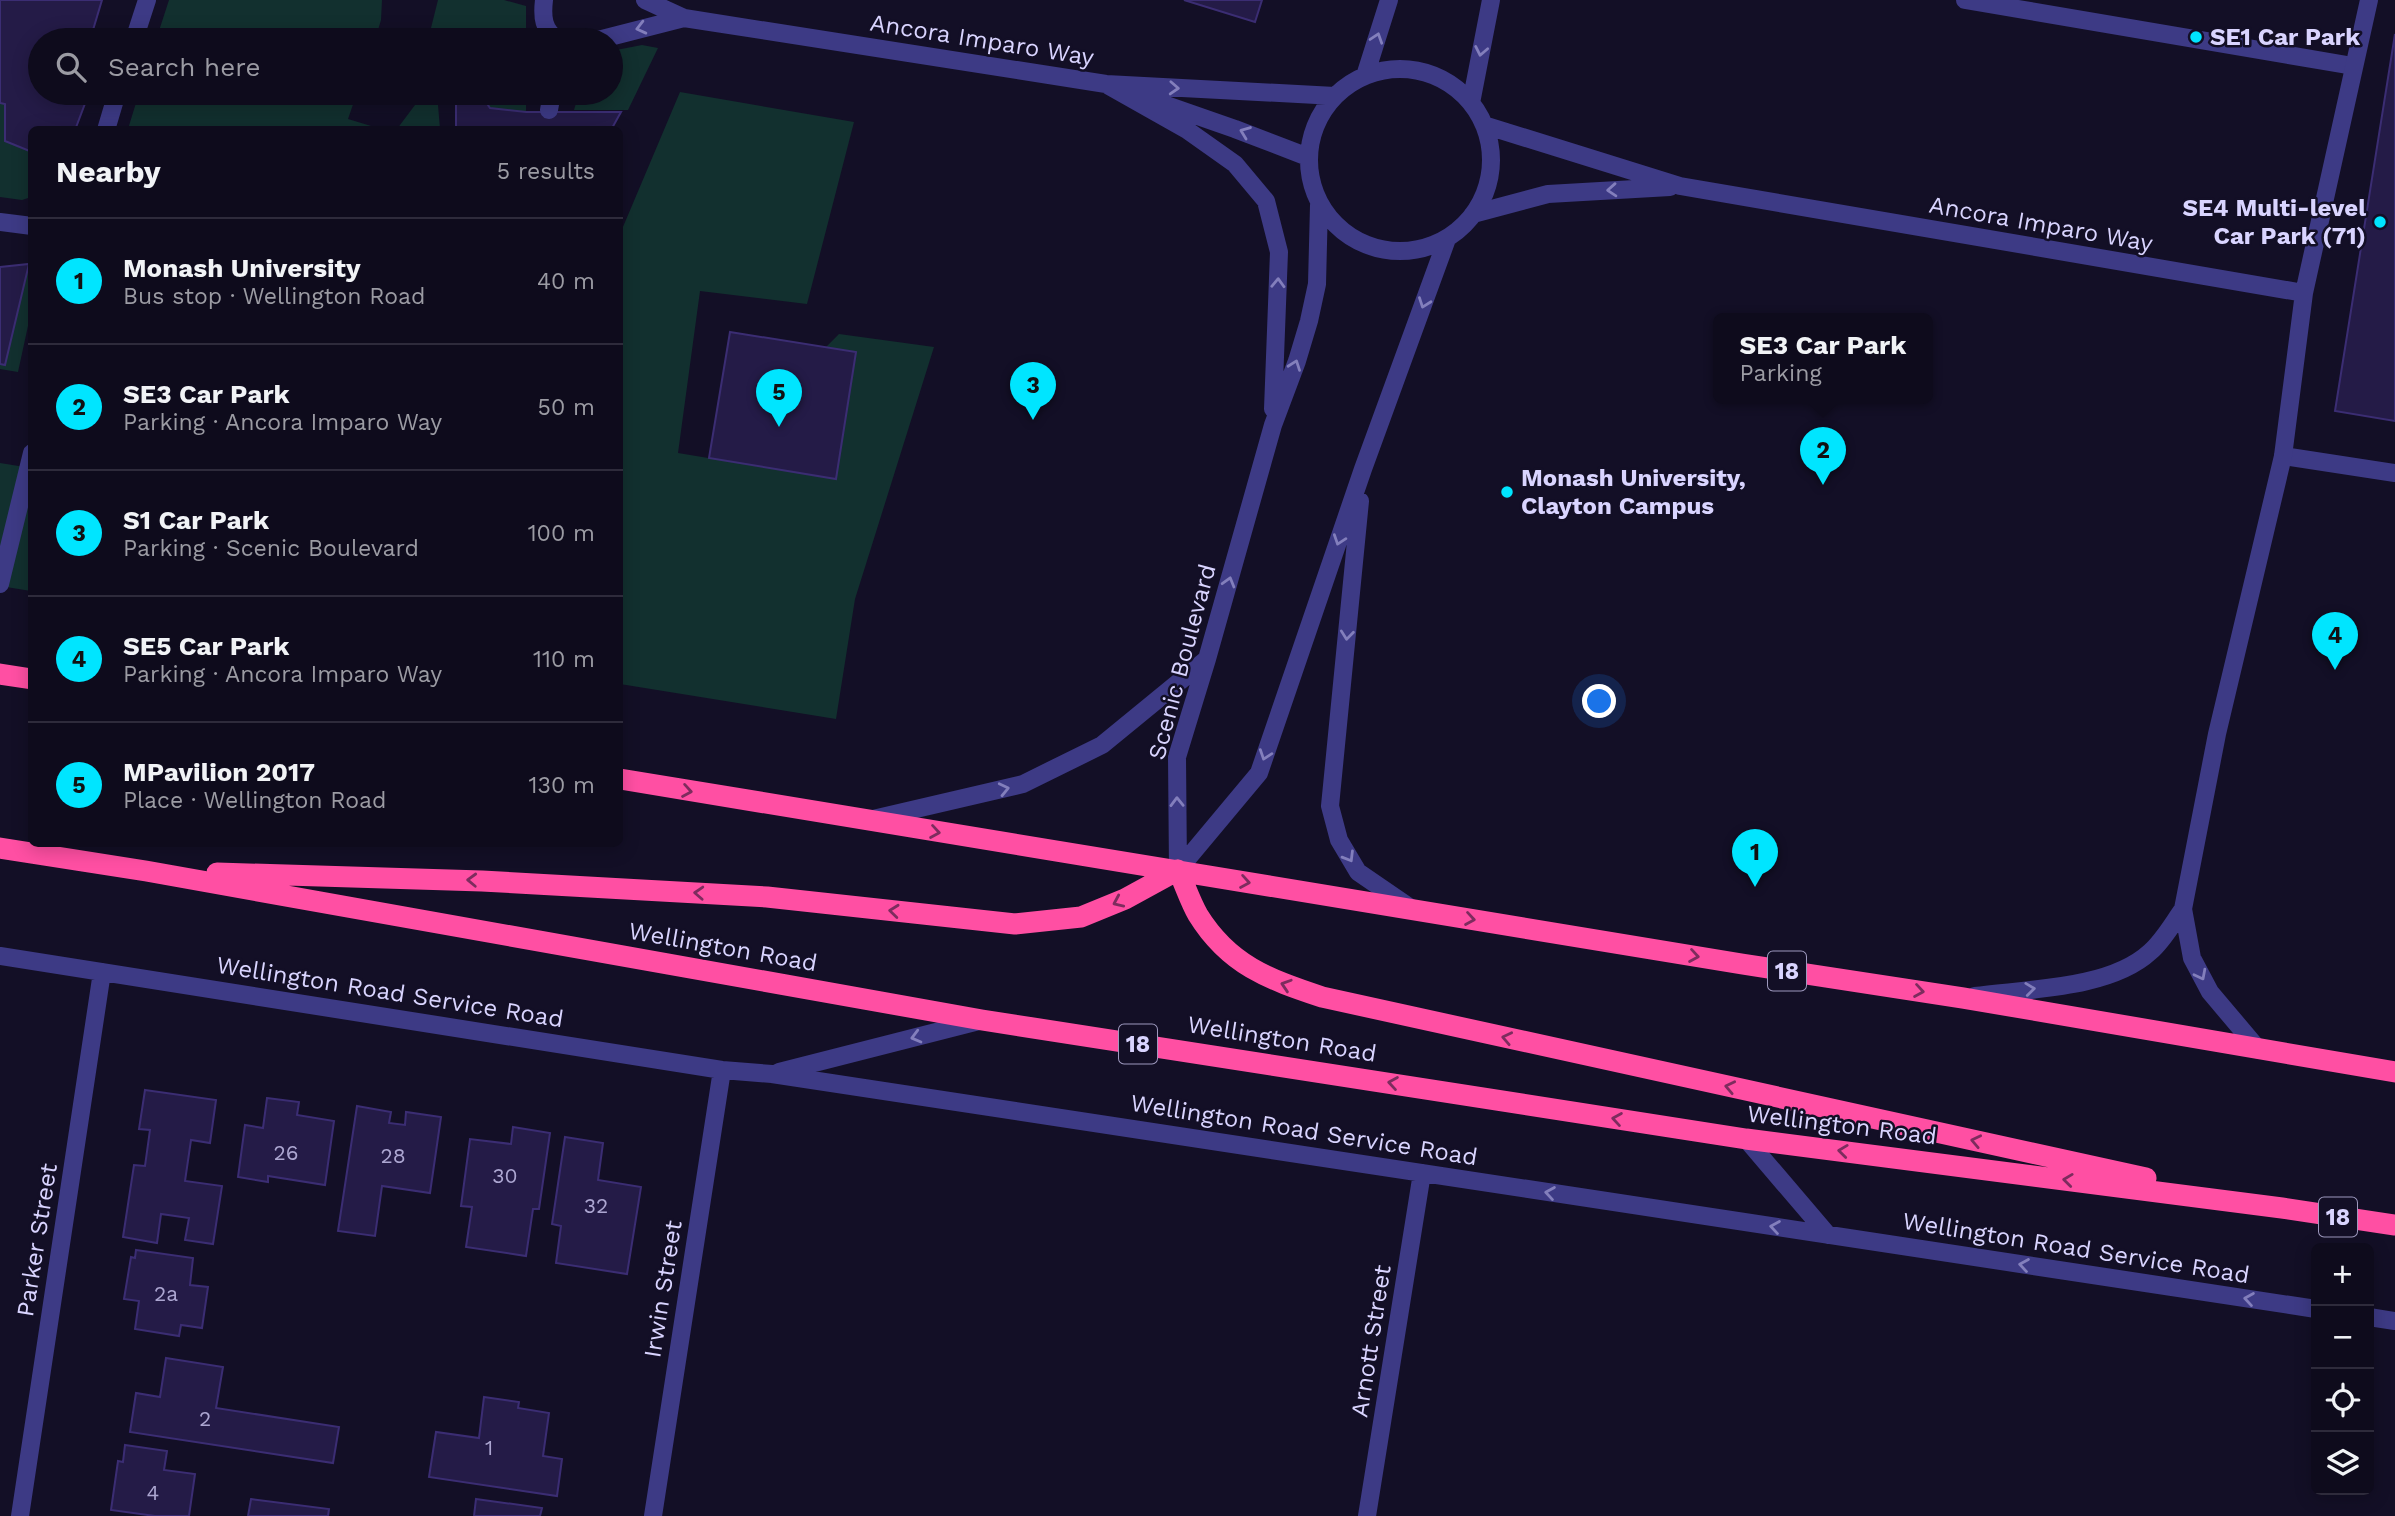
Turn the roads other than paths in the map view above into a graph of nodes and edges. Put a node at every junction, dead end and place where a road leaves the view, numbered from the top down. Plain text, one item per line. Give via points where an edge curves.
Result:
1 (147, 0) edge
2 (544, 0) edge
3 (645, 0) edge
4 (1389, 0) edge
5 (1490, 0) edge
6 (1965, 0) edge
7 (2369, 0) edge
8 (684, 18) junction
9 (138, 28) edge
10 (547, 28) edge
11 (623, 34) edge
12 (2353, 66) junction
13 (1365, 76) junction
14 (1106, 84) junction
15 (1335, 96) junction
16 (1471, 103) junction
17 (113, 105) edge
18 (1484, 125) junction
19 (107, 126) edge
20 (1308, 157) junction
21 (1680, 186) junction
22 (1319, 205) junction
23 (1473, 214) junction
24 (0, 222) edge
25 (28, 226) edge
26 (1447, 239) junction
27 (2304, 293) junction
28 (1273, 425) junction
29 (2283, 456) junction
30 (28, 469) edge
31 (1363, 469) junction
32 (2395, 473) edge
33 (0, 584) edge
34 (1207, 659) junction
35 (0, 674) edge
36 (28, 678) edge
37 (623, 780) edge
38 (866, 821) junction
39 (0, 848) edge
40 (1178, 870) junction
41 (146, 871) junction
42 (1412, 909) junction
43 (2183, 909) junction
44 (0, 956) edge
45 (102, 972) junction
46 (1963, 998) junction
47 (982, 1020) junction
48 (2259, 1050) junction
49 (722, 1070) junction
50 (2395, 1072) edge
51 (772, 1074) junction
52 (1746, 1139) junction
53 (1422, 1173) junction
54 (2282, 1208) junction
55 (2395, 1225) edge
56 (1828, 1235) junction
57 (2311, 1308) edge
58 (2374, 1318) edge
59 (2395, 1321) edge
60 (20, 1516) edge
61 (653, 1516) edge
62 (1367, 1516) edge

1 - 9 street
2 - 10 street
3 - 8 street, Ancora Imparo Way
13 -> 4 street
5 -> 16 street
6 - 12 street
7 - 12 street
8 -> 11 street, Ancora Imparo Way
8 - 14 street, Ancora Imparo Way
12 - 27 street
13 - 15 street
13 - 16 street via 1393,69 1422,72 1449,83
14 -> 15 street, Ancora Imparo Way
20 -> 14 street, Ancora Imparo Way
28 -> 14 street via 1279,252 1266,201 1235,164 1187,130
15 - 20 street via 1315,123
16 - 18 street
17 - 19 street
18 - 21 street, Ancora Imparo Way
18 - 23 street via 1491,150 1491,176
20 - 22 street via 1309,178
21 -> 23 street, Ancora Imparo Way via 1548,194
21 - 27 street, Ancora Imparo Way
22 - 26 street via 1337,228 1362,244 1390,251 1420,250
28 -> 22 street, Scenic Boulevard via 1297,361 1317,284
23 - 26 street
24 - 25 street
26 -> 31 street
27 - 29 street
34 -> 28 street, Scenic Boulevard
29 - 32 street
29 - 43 street via 2217,734
30 - 33 street
31 -> 40 street via 1259,773
31 -> 42 street via 1330,806 1339,840 1358,872
38 -> 34 street via 1023,784 1102,745
40 -> 34 street, Scenic Boulevard via 1177,757
35 - 36 highway
37 -> 38 highway, 18
38 -> 40 highway, 18
39 - 41 highway, Wellington Road / 18
40 -> 41 highway via 1081,917 1015,924 767,897 482,881
40 -> 42 highway, 18
54 -> 40 highway via 1322,997 1274,981 1223,948 1197,914
41 - 47 highway, Wellington Road / 18
42 -> 46 highway, 18
46 -> 43 street via 2117,974 2151,952
43 -> 48 street via 2192,958 2210,992
44 - 45 street, Wellington Road Service Road
45 - 49 street, Wellington Road Service Road
45 - 60 street, Parker Street
46 - 48 highway, 18
47 -> 51 street, Wellington Road Service Road
52 -> 47 highway, Wellington Road / 18
48 - 50 highway, 18
49 - 51 street, Wellington Road Service Road
49 - 61 street, Irwin Street
51 - 53 street, Wellington Road Service Road
54 -> 52 highway, Wellington Road / 18
52 - 56 street
56 -> 53 street, Wellington Road Service Road
53 - 62 street, Arnott Street
54 - 55 highway, Wellington Road / 18
57 -> 56 street, Wellington Road Service Road
58 - 59 street

